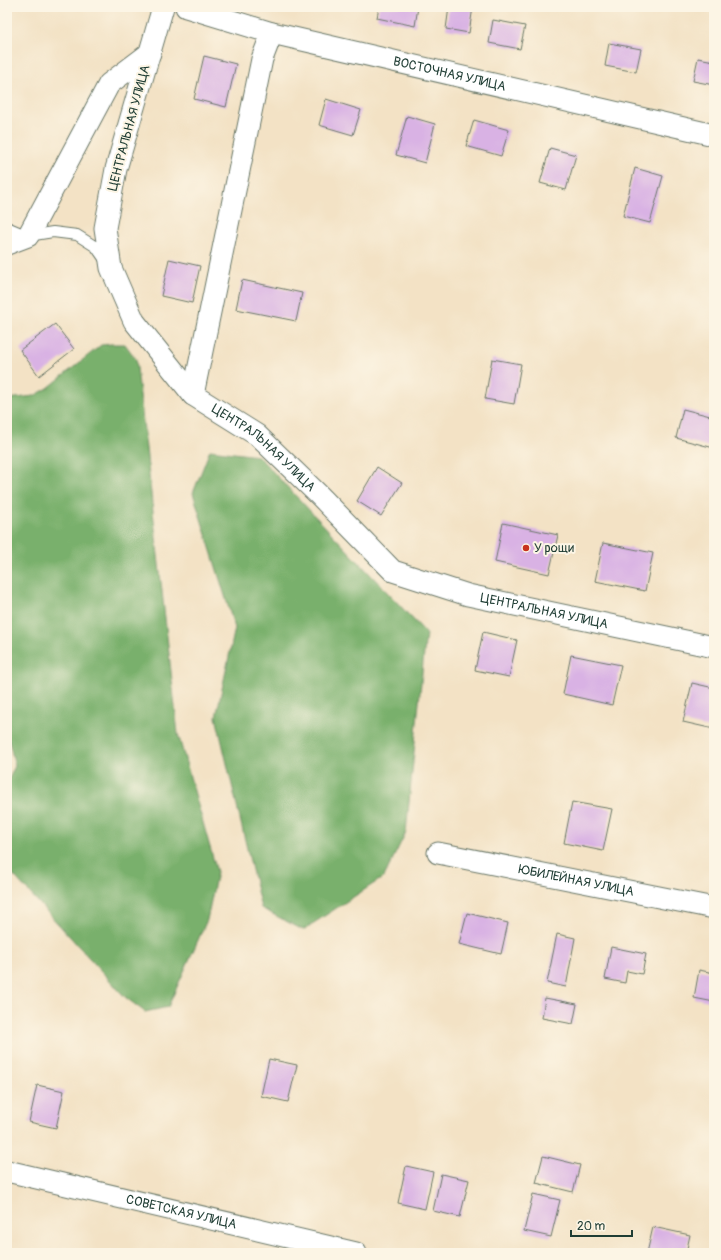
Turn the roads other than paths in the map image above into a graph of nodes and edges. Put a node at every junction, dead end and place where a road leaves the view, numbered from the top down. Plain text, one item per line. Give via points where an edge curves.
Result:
1 (163, 7) edge
2 (186, 7) edge
3 (272, 33) junction
4 (150, 53) junction
5 (714, 135) edge
6 (7, 227) edge
7 (28, 236) junction
8 (7, 244) edge
9 (111, 268) junction
10 (193, 395) junction
11 (714, 647) edge
12 (438, 853) dead end
13 (714, 908) edge
14 (7, 1171) edge
15 (356, 1253) edge

1 - 4 street, ЦЕНТРАЛЬНАЯ УЛИЦА
2 - 3 street, ВОСТОЧНАЯ УЛИЦА
3 - 5 street, ВОСТОЧНАЯ УЛИЦА
3 - 10 street via 262,59
4 - 7 street via 109,84
4 - 9 street, ЦЕНТРАЛЬНАЯ УЛИЦА via 116,168 106,220
6 - 7 lane
7 - 8 street
7 - 9 lane via 53,232 77,235 96,247
9 - 10 street, ЦЕНТРАЛЬНАЯ УЛИЦА via 134,321
10 - 11 street, ЦЕНТРАЛЬНАЯ УЛИЦА via 257,435 393,571 468,595
12 - 13 street, ЮБИЛЕЙНАЯ УЛИЦА
14 - 15 street, СОВЕТСКАЯ УЛИЦА

